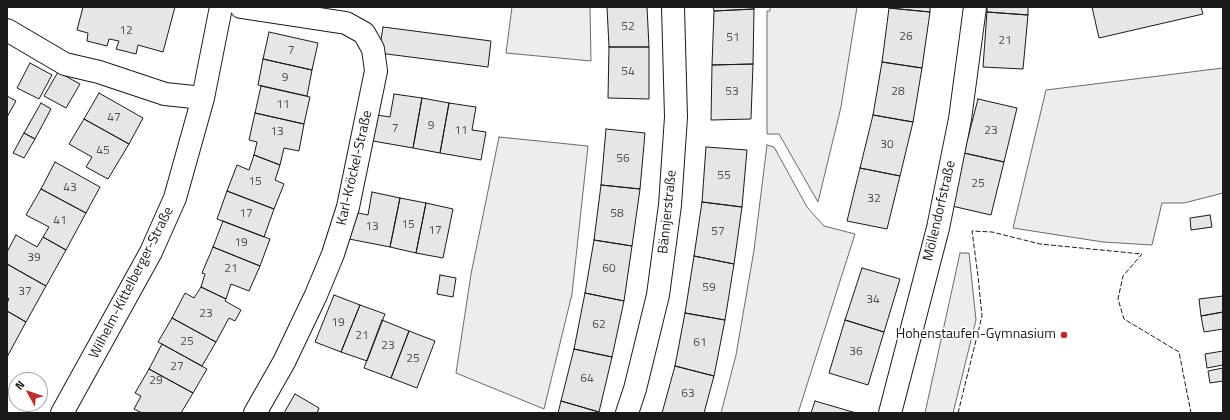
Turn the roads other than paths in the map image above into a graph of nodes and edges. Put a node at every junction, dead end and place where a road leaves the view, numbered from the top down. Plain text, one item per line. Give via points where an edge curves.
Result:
1 (221, 7) edge
2 (241, 7) edge
3 (673, 7) edge
4 (975, 7) edge
5 (7, 30) edge
6 (203, 98) junction
7 (62, 413) edge
8 (255, 413) edge
9 (628, 413) edge
10 (890, 413) edge

1 - 6 street, Wilhelm-Kittelberger-Straße
2 - 8 street, Karl-Kröckel-Straße via 346,24 364,33 373,49 376,71 348,207 333,254 284,362
3 - 9 street, Bännjerstraße via 676,117 670,205 658,295
4 - 10 street, Möllendorfstraße via 960,119 938,228
5 - 6 street via 65,64 99,72 165,94
6 - 7 street, Wilhelm-Kittelberger-Straße via 175,198 151,252

